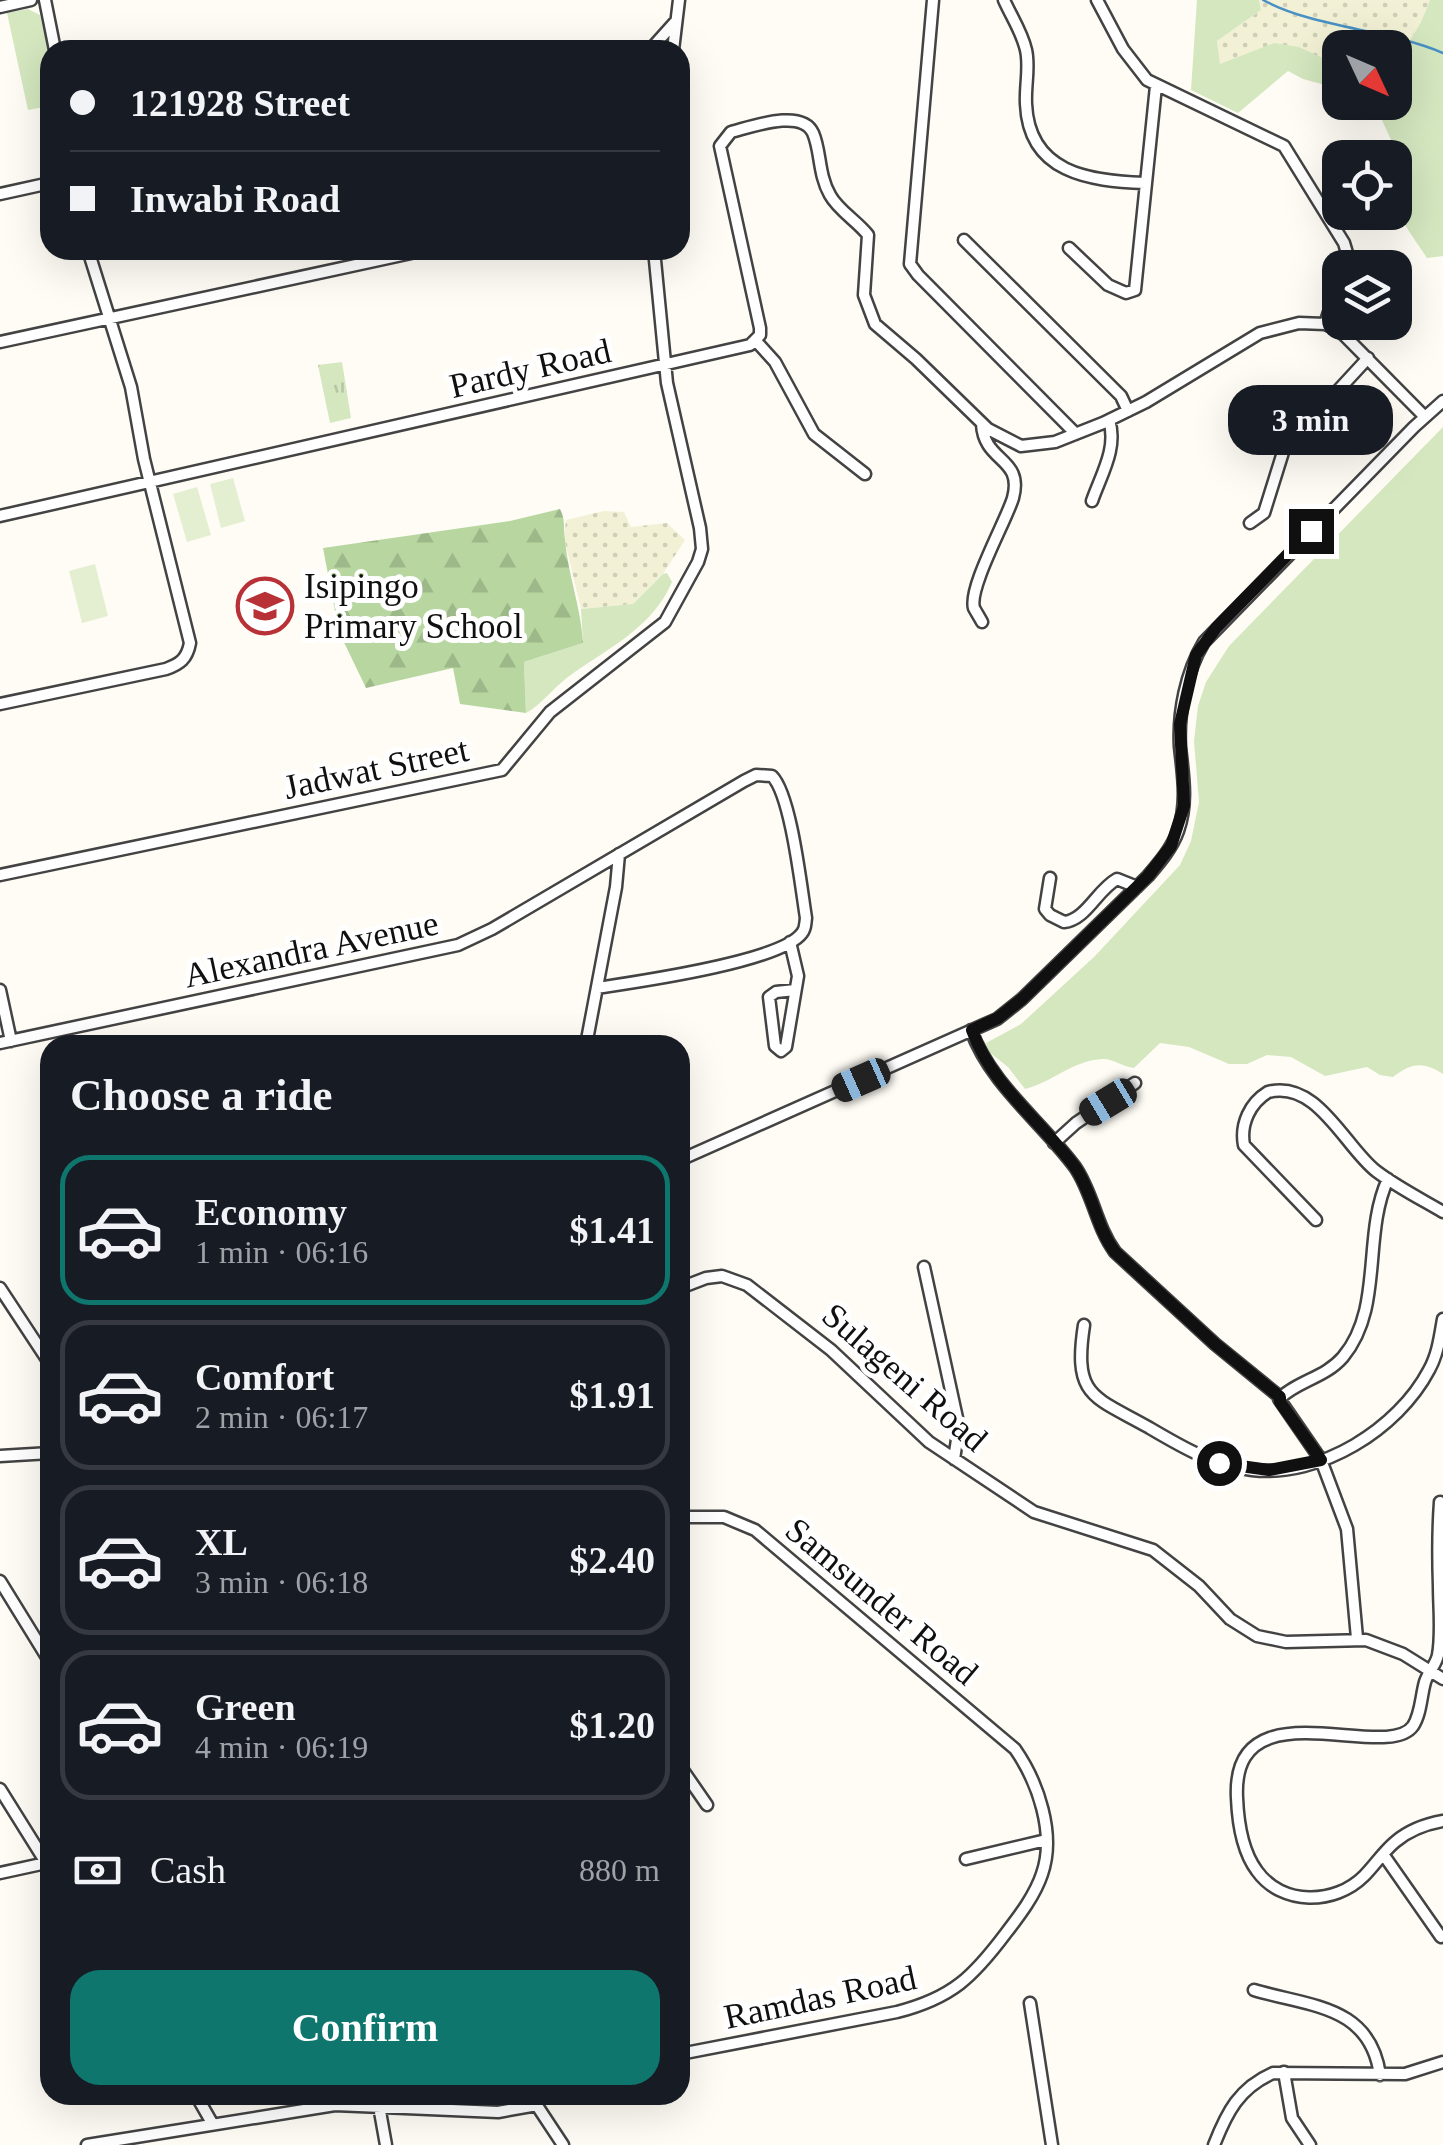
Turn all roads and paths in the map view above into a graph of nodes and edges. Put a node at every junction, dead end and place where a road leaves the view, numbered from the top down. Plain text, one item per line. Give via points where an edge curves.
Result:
1 (31, 0) edge
2 (45, 0) edge
3 (678, 0) edge
4 (933, 0) edge
5 (1004, 0) edge
6 (1096, 0) edge
7 (0, 7) edge
8 (676, 21) junction
9 (53, 40) edge
10 (659, 40) edge
11 (674, 40) edge
12 (1156, 86) junction
13 (1145, 184) junction
14 (40, 185) edge
15 (0, 194) edge
16 (964, 240) dead end
17 (1069, 248) dead end
18 (1346, 250) edge
19 (91, 260) edge
20 (378, 260) edge
21 (655, 260) edge
22 (109, 319) junction
23 (1322, 324) edge
24 (1349, 340) edge
25 (0, 342) edge
26 (756, 342) junction
27 (1368, 358) junction
28 (668, 364) junction
29 (1443, 401) edge
30 (1128, 411) junction
31 (1425, 417) junction
32 (1109, 420) junction
33 (982, 423) junction
34 (1076, 434) junction
35 (865, 474) dead end
36 (150, 482) junction
37 (1092, 502) dead end
38 (0, 516) edge
39 (1250, 522) dead end
40 (982, 622) dead end
41 (0, 704) edge
42 (619, 854) junction
43 (0, 875) edge
44 (1050, 878) dead end
45 (1137, 887) junction
46 (790, 942) junction
47 (597, 988) junction
48 (0, 990) edge
49 (795, 990) junction
50 (972, 1030) junction
51 (588, 1035) edge
52 (6, 1042) edge
53 (1134, 1083) dead end
54 (1054, 1143) junction
55 (690, 1156) edge
56 (1388, 1179) junction
57 (1443, 1212) edge
58 (1316, 1220) dead end
59 (924, 1266) dead end
60 (690, 1284) edge
61 (0, 1288) edge
62 (1443, 1319) edge
63 (1084, 1325) dead end
64 (40, 1349) edge
65 (1280, 1397) junction
66 (40, 1454) edge
67 (0, 1456) edge
68 (954, 1460) junction
69 (1321, 1460) junction
70 (1440, 1502) dead end
71 (690, 1517) edge
72 (0, 1581) edge
73 (14, 1606) junction
74 (0, 1610) edge
75 (1357, 1638) junction
76 (40, 1646) edge
77 (1430, 1670) junction
78 (1443, 1679) edge
79 (1027, 1768) joint
80 (690, 1780) edge
81 (0, 1789) edge
82 (707, 1805) dead end
83 (1443, 1821) edge
84 (1046, 1840) junction
85 (40, 1853) edge
86 (1382, 1854) junction
87 (966, 1860) dead end
88 (40, 1867) edge
89 (0, 1873) edge
90 (1441, 1937) edge
91 (1254, 1990) dead end
92 (1030, 2003) dead end
93 (690, 2052) edge
94 (1443, 2062) edge
95 (1284, 2072) junction
96 (1380, 2075) junction
97 (202, 2105) edge
98 (307, 2105) edge
99 (372, 2105) edge
100 (519, 2105) edge
101 (537, 2105) edge
102 (380, 2106) junction
103 (212, 2124) junction
104 (156, 2139) edge
105 (87, 2145) edge
106 (386, 2145) edge
107 (564, 2145) edge
108 (1052, 2145) edge
109 (1214, 2145) edge
110 (1310, 2145) edge

1 - 7 street
2 - 9 street
3 - 8 street
4 - 34 street via 910,264
5 - 13 street via 1026,51 1028,125 1037,144 1086,178
6 - 12 street via 1135,68
8 - 10 street
8 - 11 street
12 - 13 street
12 - 18 street via 1284,146
13 - 17 street via 1133,292 1108,284
14 - 15 street
16 - 30 street via 1121,396
19 - 22 street
20 - 22 street
21 - 28 street, Jadwat Street
22 - 25 street
22 - 36 street
23 - 30 street via 1260,333
24 - 27 street
26 - 28 street, Pardy Road
26 - 33 street via 760,328 720,146 731,132 798,120 814,136 832,198 868,235 864,295 875,324
26 - 35 street via 775,362 814,434
27 - 31 street
27 - 39 street via 1284,449 1264,513
28 - 36 street, Pardy Road
28 - 43 street, Jadwat Street via 702,539 698,562 666,622 562,701 502,770
29 - 31 street
30 - 32 street
31 - 45 street via 1196,655 1180,724 1185,786 1178,830 1162,861
32 - 34 street
32 - 37 street via 1111,452
33 - 34 street via 1021,446
33 - 40 street via 985,444 1011,469 1015,483 974,598
36 - 38 street, Pardy Road
36 - 41 street via 190,636 188,655 166,669
42 - 46 street, Alexandra Avenue via 744,780 772,776 782,789 806,918 803,932
42 - 47 street
42 - 52 street, Alexandra Avenue via 458,945
44 - 45 street via 1046,908 1064,922 1117,880
45 - 50 street via 1010,1010
46 - 47 street via 728,966
46 - 49 street
47 - 51 street
48 - 52 street
49 - 49 street via 786,1047 781,1050 769,997
50 - 54 street via 991,1068
50 - 55 street
53 - 54 street
54 - 65 street via 1081,1178 1115,1252
56 - 57 street
56 - 58 street via 1314,1105 1286,1091 1268,1092 1246,1120 1244,1145
56 - 65 street via 1360,1328 1332,1369
59 - 68 street via 959,1427
60 - 68 street, Sulageni Road via 722,1276 756,1290
61 - 64 street
62 - 69 street via 1429,1370 1412,1396 1374,1432
63 - 69 street via 1079,1364 1090,1389 1111,1410 1219,1463 1269,1470
65 - 69 street
66 - 67 street
68 - 75 street, Sulageni Road via 1034,1512 1153,1550 1256,1636 1286,1642
69 - 75 street via 1347,1529
70 - 77 street via 1438,1652
71 - 79 street, Samsunder Road via 724,1517 755,1530 1004,1739
72 - 73 street
73 - 74 street
73 - 76 street
75 - 77 street
77 - 78 street
77 - 86 street via 1408,1731 1371,1738 1289,1733 1256,1746 1239,1771 1242,1840 1260,1876 1277,1889 1308,1898 1337,1894
79 - 84 street, Ramdas Road via 1039,1793
80 - 82 street
81 - 85 street
83 - 86 street via 1399,1838
84 - 87 street
84 - 93 street, Ramdas Road via 1044,1871 1033,1894 980,1967 948,1995 897,2012
86 - 90 street
88 - 89 street
91 - 96 street via 1351,2020 1372,2040
92 - 108 street
94 - 96 street
95 - 96 street
95 - 109 street via 1241,2092
95 - 110 street via 1292,2118
97 - 103 street
98 - 103 street
99 - 102 street
100 - 102 street via 498,2112
101 - 107 street
102 - 106 street
103 - 104 street
104 - 105 street

